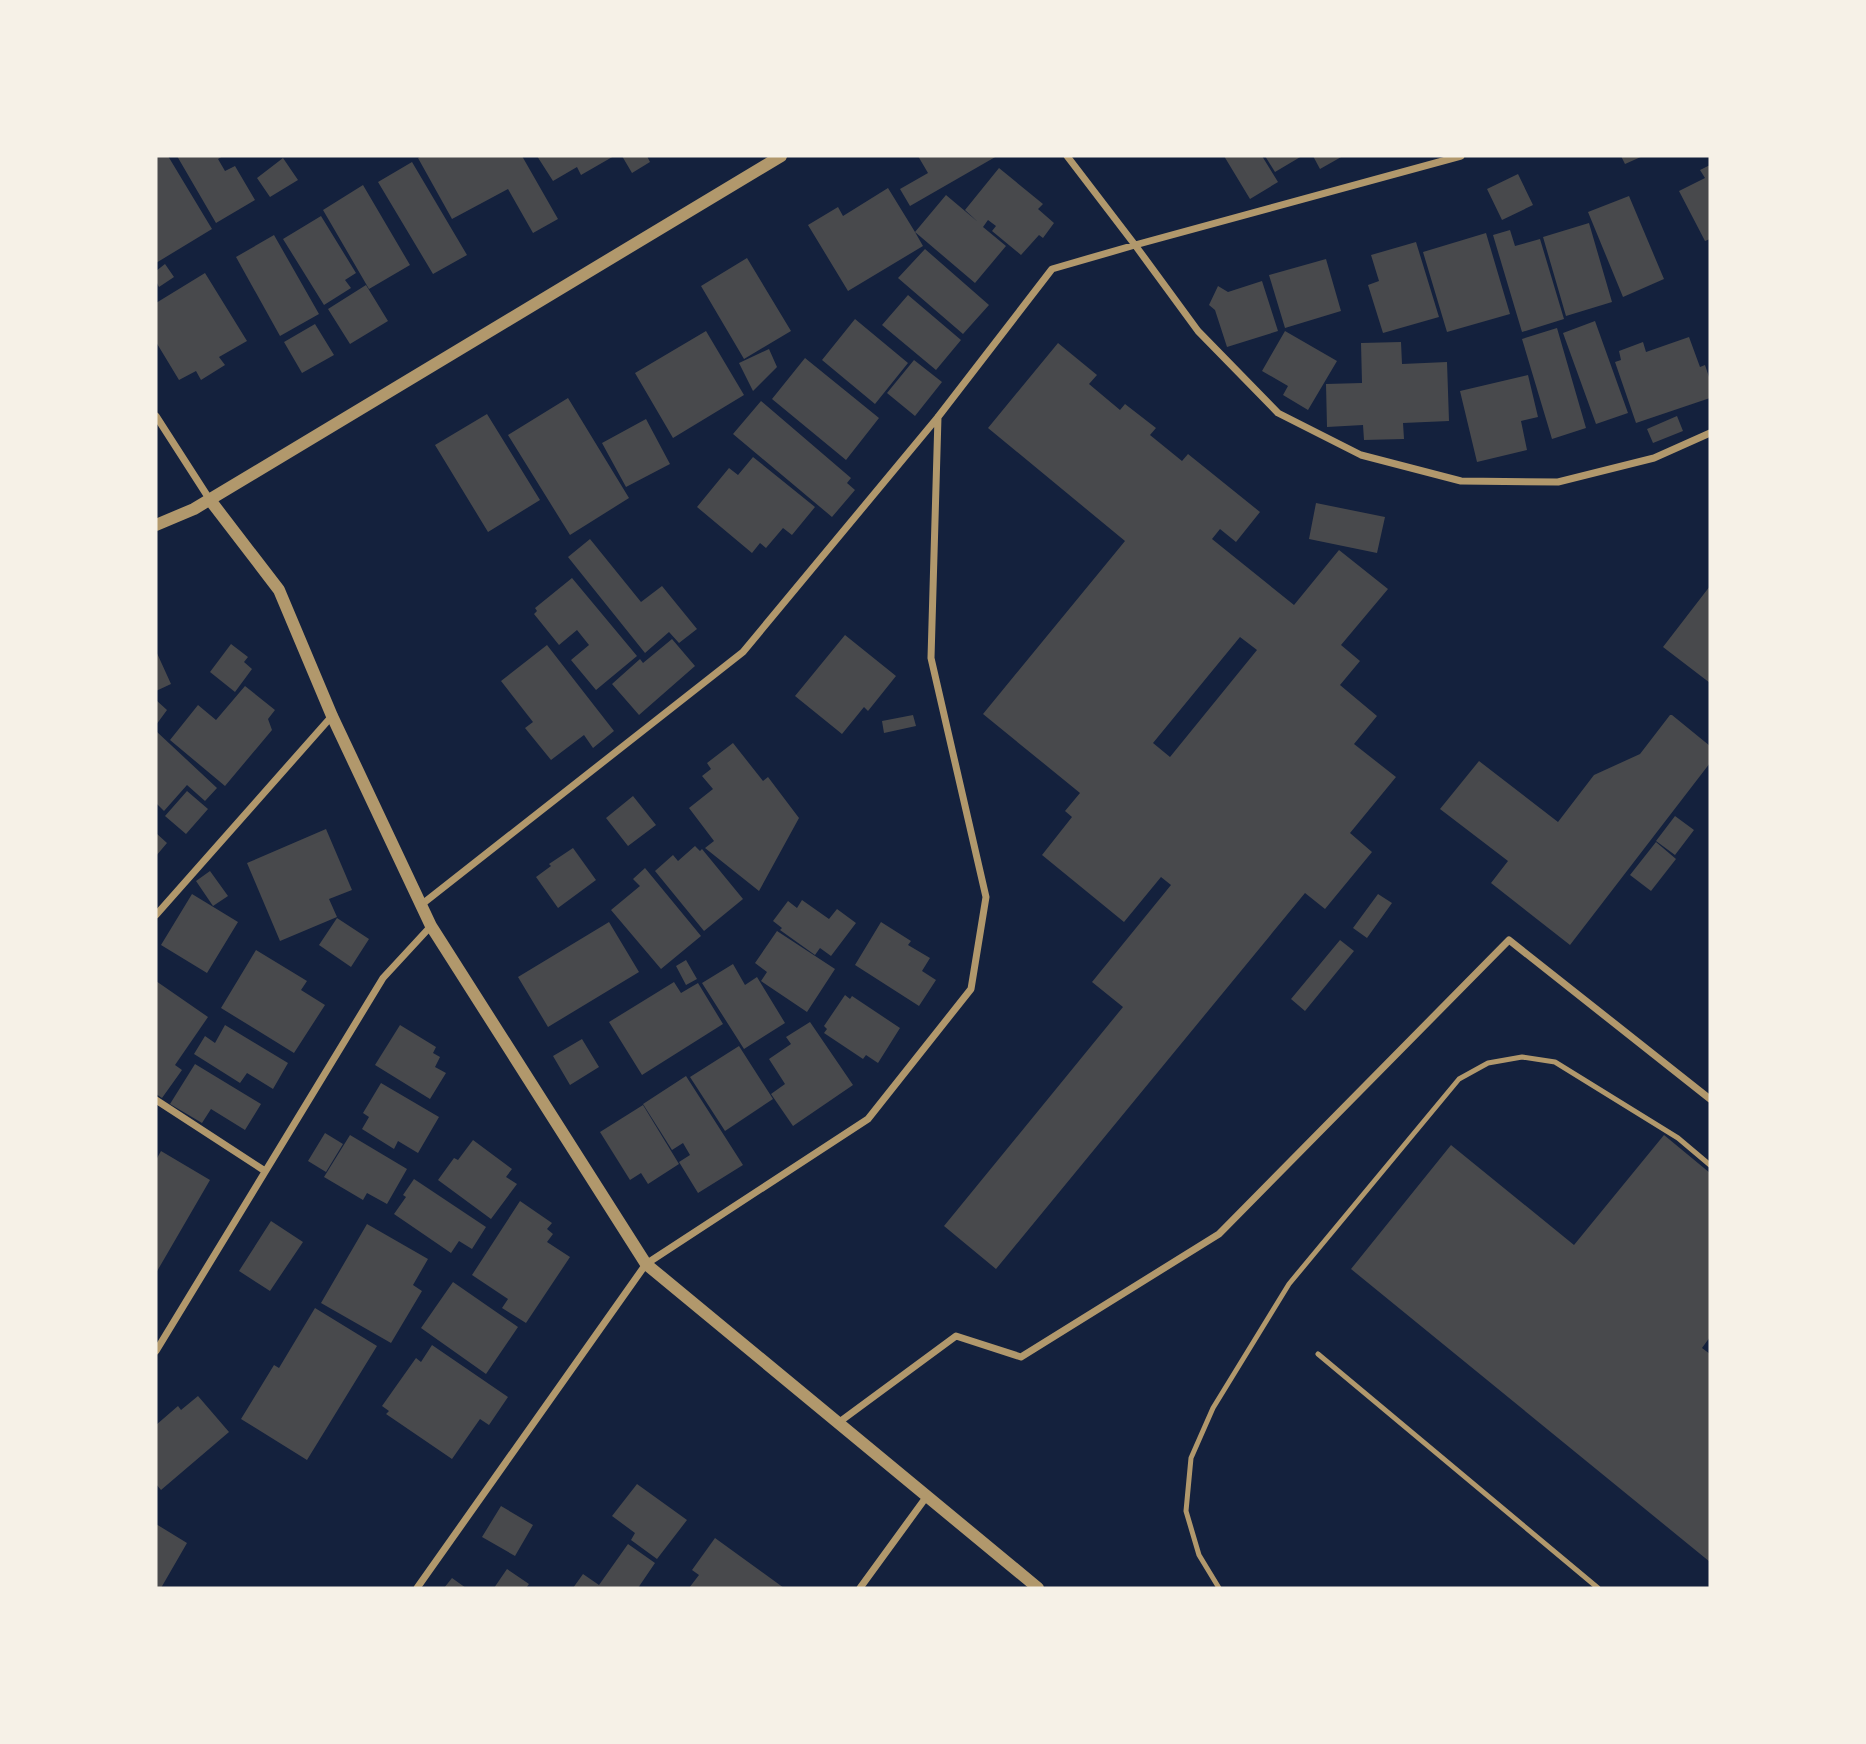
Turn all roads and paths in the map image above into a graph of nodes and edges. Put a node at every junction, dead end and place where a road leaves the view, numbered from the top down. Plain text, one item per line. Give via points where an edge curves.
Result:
1 (781, 156) edge
2 (1067, 156) edge
3 (1461, 156) edge
4 (1135, 245) junction
5 (156, 416) edge
6 (938, 416) junction
7 (1710, 433) edge
8 (210, 500) junction
9 (156, 525) edge
10 (331, 716) junction
11 (421, 905) junction
12 (156, 915) edge
13 (431, 926) junction
14 (1710, 1099) edge
15 (156, 1100) edge
16 (1710, 1165) edge
17 (265, 1171) junction
18 (646, 1265) junction
19 (156, 1351) edge
20 (1318, 1354) dead end
21 (838, 1423) junction
22 (927, 1496) junction
23 (417, 1588) edge
24 (860, 1588) edge
25 (1038, 1588) edge
26 (1219, 1588) edge
27 (1598, 1588) edge

1 - 8 street
2 - 4 street
3 - 4 street
4 - 6 street via 1052,269
4 - 7 street via 1198,331 1278,412 1361,455 1461,481 1558,482 1654,457
5 - 8 street
6 - 11 street via 743,652
6 - 18 street via 931,658 986,897 971,989 868,1119
8 - 9 street
8 - 10 street via 279,590
10 - 11 street
10 - 12 street
11 - 13 street
13 - 17 street via 383,978
13 - 18 street
14 - 21 street via 1510,940 1219,1234 1021,1357 956,1336
15 - 17 street
16 - 26 lane via 1678,1138 1555,1062 1522,1057 1488,1063 1458,1079 1289,1284 1213,1408 1191,1458 1186,1511 1199,1555
17 - 19 street
18 - 21 street
18 - 23 street
20 - 27 lane
21 - 22 street
22 - 24 street
22 - 25 street

